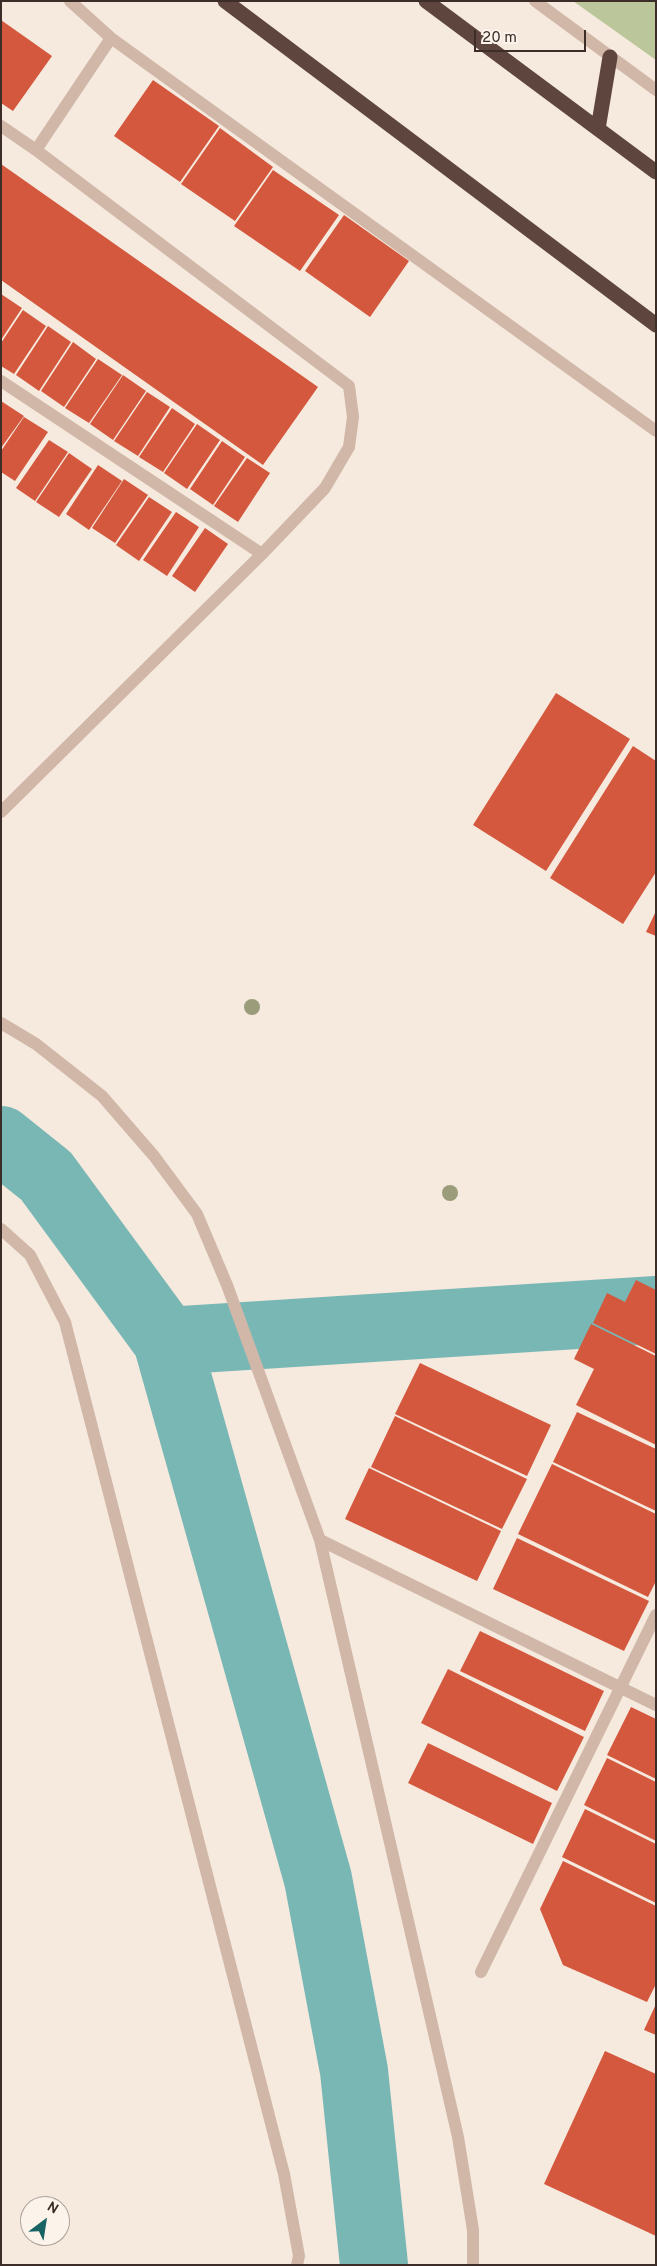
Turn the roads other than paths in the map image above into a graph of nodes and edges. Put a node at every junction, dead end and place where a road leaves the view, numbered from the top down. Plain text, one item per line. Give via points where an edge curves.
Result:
1 (70, 1) edge
2 (225, 1) edge
3 (426, 1) edge
4 (536, 1) edge
5 (111, 38) junction
6 (610, 57) junction
7 (656, 90) edge
8 (1, 126) edge
9 (598, 130) junction
10 (36, 150) junction
11 (656, 172) edge
12 (656, 325) edge
13 (1, 381) edge
14 (656, 431) edge
15 (262, 554) junction
16 (1, 812) edge
17 (1, 1023) edge
18 (1, 1229) edge
19 (320, 1540) junction
20 (656, 1615) edge
21 (621, 1688) junction
22 (656, 1705) edge
23 (481, 1972) dead end
24 (297, 2265) edge
25 (472, 2265) edge

1 - 5 street
2 - 12 highway
3 - 9 highway
4 - 6 street
5 - 10 street
5 - 14 street
6 - 7 street
6 - 9 highway
8 - 10 street
9 - 11 highway
10 - 15 street via 349,386 353,416 350,447 325,488
13 - 15 street
15 - 16 street
17 - 19 street via 36,1044 102,1096 154,1156 197,1214 264,1383
18 - 24 street via 30,1255 65,1322 284,2174 299,2256
19 - 21 street
19 - 25 street via 458,2137 473,2230
20 - 21 street
21 - 22 street
21 - 23 street

